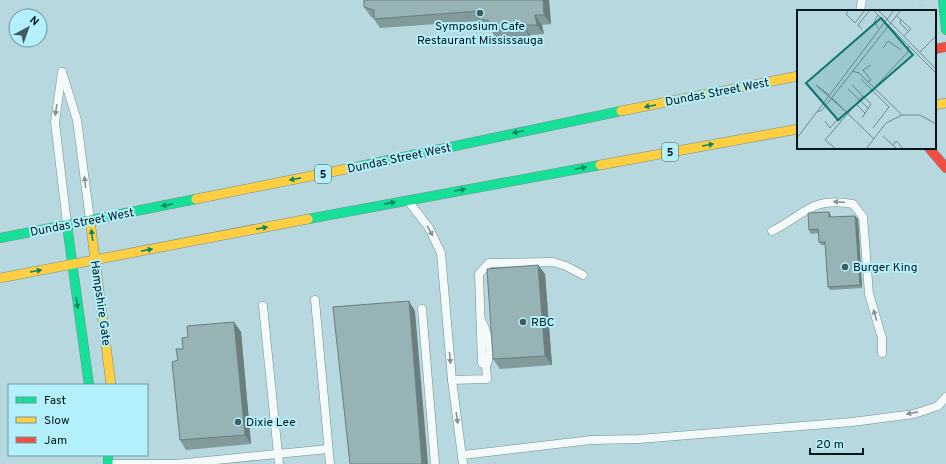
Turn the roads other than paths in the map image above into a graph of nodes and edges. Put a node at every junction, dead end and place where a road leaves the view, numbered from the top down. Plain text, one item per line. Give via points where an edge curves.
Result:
1 (862, 0) edge
2 (943, 0) edge
3 (860, 10) edge
4 (946, 30) edge
5 (946, 47) edge
6 (936, 49) edge
7 (797, 76) edge
8 (946, 103) edge
9 (936, 105) edge
10 (797, 129) edge
11 (931, 149) edge
12 (946, 168) edge
13 (408, 200) junction
14 (90, 220) junction
15 (67, 225) junction
16 (772, 232) dead end
17 (0, 238) edge
18 (95, 260) junction
19 (72, 265) junction
20 (583, 275) dead end
21 (0, 278) edge
22 (315, 300) dead end
23 (263, 306) dead end
24 (422, 309) dead end
25 (882, 353) dead end
26 (452, 380) junction
27 (90, 384) edge
28 (111, 384) edge
29 (946, 397) edge
30 (328, 449) junction
31 (278, 453) junction
32 (462, 455) junction
33 (230, 461) edge
34 (105, 464) edge
35 (108, 464) edge
36 (279, 464) edge
37 (330, 464) edge
38 (435, 464) edge
39 (463, 464) edge

1 - 3 lane
2 - 4 main road
5 - 6 main road
7 -> 14 main road, Dundas Street West / 5
8 - 9 main road
13 -> 10 main road, 5
11 - 12 main road
18 -> 13 main road, 5
13 -> 26 lane via 429,228 441,253
14 - 15 main road, Dundas Street West / 5
14 -> 15 lane via 77,120 62,72 54,122
18 -> 14 main road, Hampshire Gate
15 - 17 main road, Dundas Street West / 5
15 - 19 main road, Hampshire Gate
25 -> 16 lane via 882,338 869,294 863,217 853,204 839,201 822,202 803,211
18 - 19 main road, 5
18 - 28 main road, Hampshire Gate
21 -> 19 main road, 5
19 -> 27 main road, Hampshire Gate
20 - 26 lane via 553,262 489,263 479,274 480,317 487,330 487,379
22 - 30 lane
23 - 31 lane
24 - 38 lane
26 -> 32 lane
29 -> 32 lane via 938,406 914,414 852,422 647,439 592,440
30 - 31 lane
30 - 37 lane
31 - 33 lane
31 - 36 lane
32 - 39 lane
33 - 35 lane
34 - 35 lane

